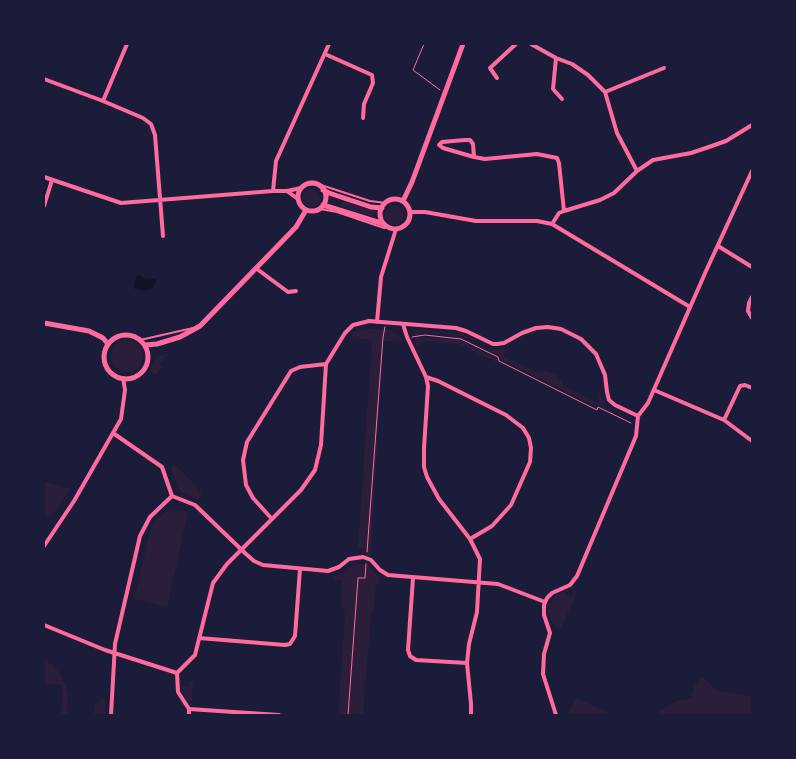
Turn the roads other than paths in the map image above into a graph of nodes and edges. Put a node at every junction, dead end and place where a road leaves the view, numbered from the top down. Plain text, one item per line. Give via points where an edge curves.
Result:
1 (127, 44) edge
2 (329, 44) edge
3 (464, 44) edge
4 (516, 44) edge
5 (531, 44) edge
6 (325, 54) junction
7 (556, 58) junction
8 (664, 68) dead end
9 (497, 78) dead end
10 (44, 79) edge
11 (605, 92) junction
12 (562, 100) dead end
13 (103, 101) junction
14 (363, 118) dead end
15 (752, 126) edge
16 (428, 141) junction
17 (439, 145) junction
18 (474, 157) junction
19 (637, 170) junction
20 (752, 171) edge
21 (44, 177) edge
22 (52, 180) junction
23 (301, 188) junction
24 (321, 188) junction
25 (273, 191) junction
26 (288, 192) junction
27 (298, 199) junction
28 (161, 200) junction
29 (403, 201) junction
30 (384, 205) junction
31 (44, 206) edge
32 (321, 207) junction
33 (306, 210) junction
34 (564, 211) junction
35 (410, 212) junction
36 (552, 224) junction
37 (387, 226) junction
38 (396, 229) junction
39 (163, 236) dead end
40 (718, 246) junction
41 (752, 267) edge
42 (257, 269) junction
43 (296, 291) dead end
44 (752, 297) edge
45 (690, 307) junction
46 (752, 318) edge
47 (377, 322) junction
48 (44, 323) edge
49 (403, 324) junction
50 (200, 326) junction
51 (140, 340) junction
52 (108, 344) junction
53 (145, 345) junction
54 (326, 364) junction
55 (426, 377) junction
56 (123, 378) junction
57 (752, 388) edge
58 (654, 390) junction
59 (638, 416) junction
60 (724, 420) junction
61 (113, 433) junction
62 (752, 441) edge
63 (172, 496) junction
64 (272, 519) junction
65 (470, 539) junction
66 (44, 546) edge
67 (241, 550) junction
68 (300, 569) junction
69 (413, 578) junction
70 (479, 582) junction
71 (545, 602) junction
72 (44, 625) edge
73 (199, 638) junction
74 (114, 653) junction
75 (467, 663) junction
76 (178, 674) junction
77 (189, 709) junction
78 (111, 715) edge
79 (189, 715) edge
80 (279, 715) edge
81 (471, 715) edge
82 (556, 715) edge

1 - 13 street
2 - 6 street
3 - 16 street
4 - 9 street via 490,68
5 - 7 street
6 - 14 street via 372,75 374,83 364,104
6 - 25 street via 276,161
7 - 11 street via 588,75
7 - 12 street via 553,89
8 - 11 street
10 - 13 street
11 - 19 street via 617,133
13 - 28 street via 143,118 153,127
15 - 19 street via 726,141 691,153 653,160
16 - 17 street
16 - 29 street
17 - 18 street
17 - 18 street via 470,140
18 - 34 street via 485,159 537,154 557,158
19 - 34 street via 614,192 600,200
20 - 40 street
21 - 22 street
22 - 28 street via 116,203
22 - 31 street
23 - 24 street via 308,184
23 - 26 street
23 - 27 street
24 - 30 street via 372,207
24 - 32 street via 325,197
25 - 26 street
25 - 28 street
26 - 27 street
27 - 33 street
28 - 39 street
29 - 30 street via 393,200
29 - 35 street
30 - 37 street via 381,217
32 - 33 street
32 - 37 street
33 - 42 street via 296,227
34 - 36 street
35 - 36 street via 476,220 537,220
35 - 38 street via 408,222
36 - 45 street
37 - 38 street
38 - 47 street via 381,277
40 - 41 street
40 - 45 street
42 - 43 street via 288,292
42 - 50 street
44 - 46 street via 748,307
45 - 58 street
47 - 49 street
47 - 54 street via 353,325
48 - 52 street via 89,330
49 - 55 street
49 - 59 street via 456,328 493,344 536,328 567,331 596,354 605,375 607,392 615,406
50 - 51 lane
50 - 53 street via 180,337
51 - 52 street via 127,335
51 - 53 street
52 - 56 street via 104,358 106,365 116,376
53 - 56 street via 148,358 144,370 134,377
54 - 64 street via 321,445 315,470
54 - 64 street via 291,371 247,442 243,460 246,485
55 - 65 street via 424,467 439,499
55 - 65 street via 506,415 523,428 529,438 530,462 512,505 492,526
56 - 61 street via 123,406
57 - 60 street via 740,386
58 - 59 street via 646,408
58 - 60 street
59 - 71 street via 636,436 577,576 570,585 552,593
60 - 62 street
61 - 63 street via 162,467
61 - 66 street
63 - 67 street via 195,505
63 - 74 street via 150,517 140,536
64 - 67 street
65 - 70 street via 480,559
67 - 68 street via 264,565
67 - 73 street via 213,584
68 - 69 street via 331,571 354,557 367,558 388,575
68 - 73 street via 295,636 290,644
69 - 70 street
69 - 75 street via 410,656 416,660
70 - 71 street via 506,586
70 - 75 street
71 - 82 street via 544,615 550,633 543,674
72 - 74 street
73 - 76 street via 195,655
74 - 76 street
74 - 78 street
75 - 81 street
76 - 77 street via 178,692
77 - 79 street
77 - 80 street

